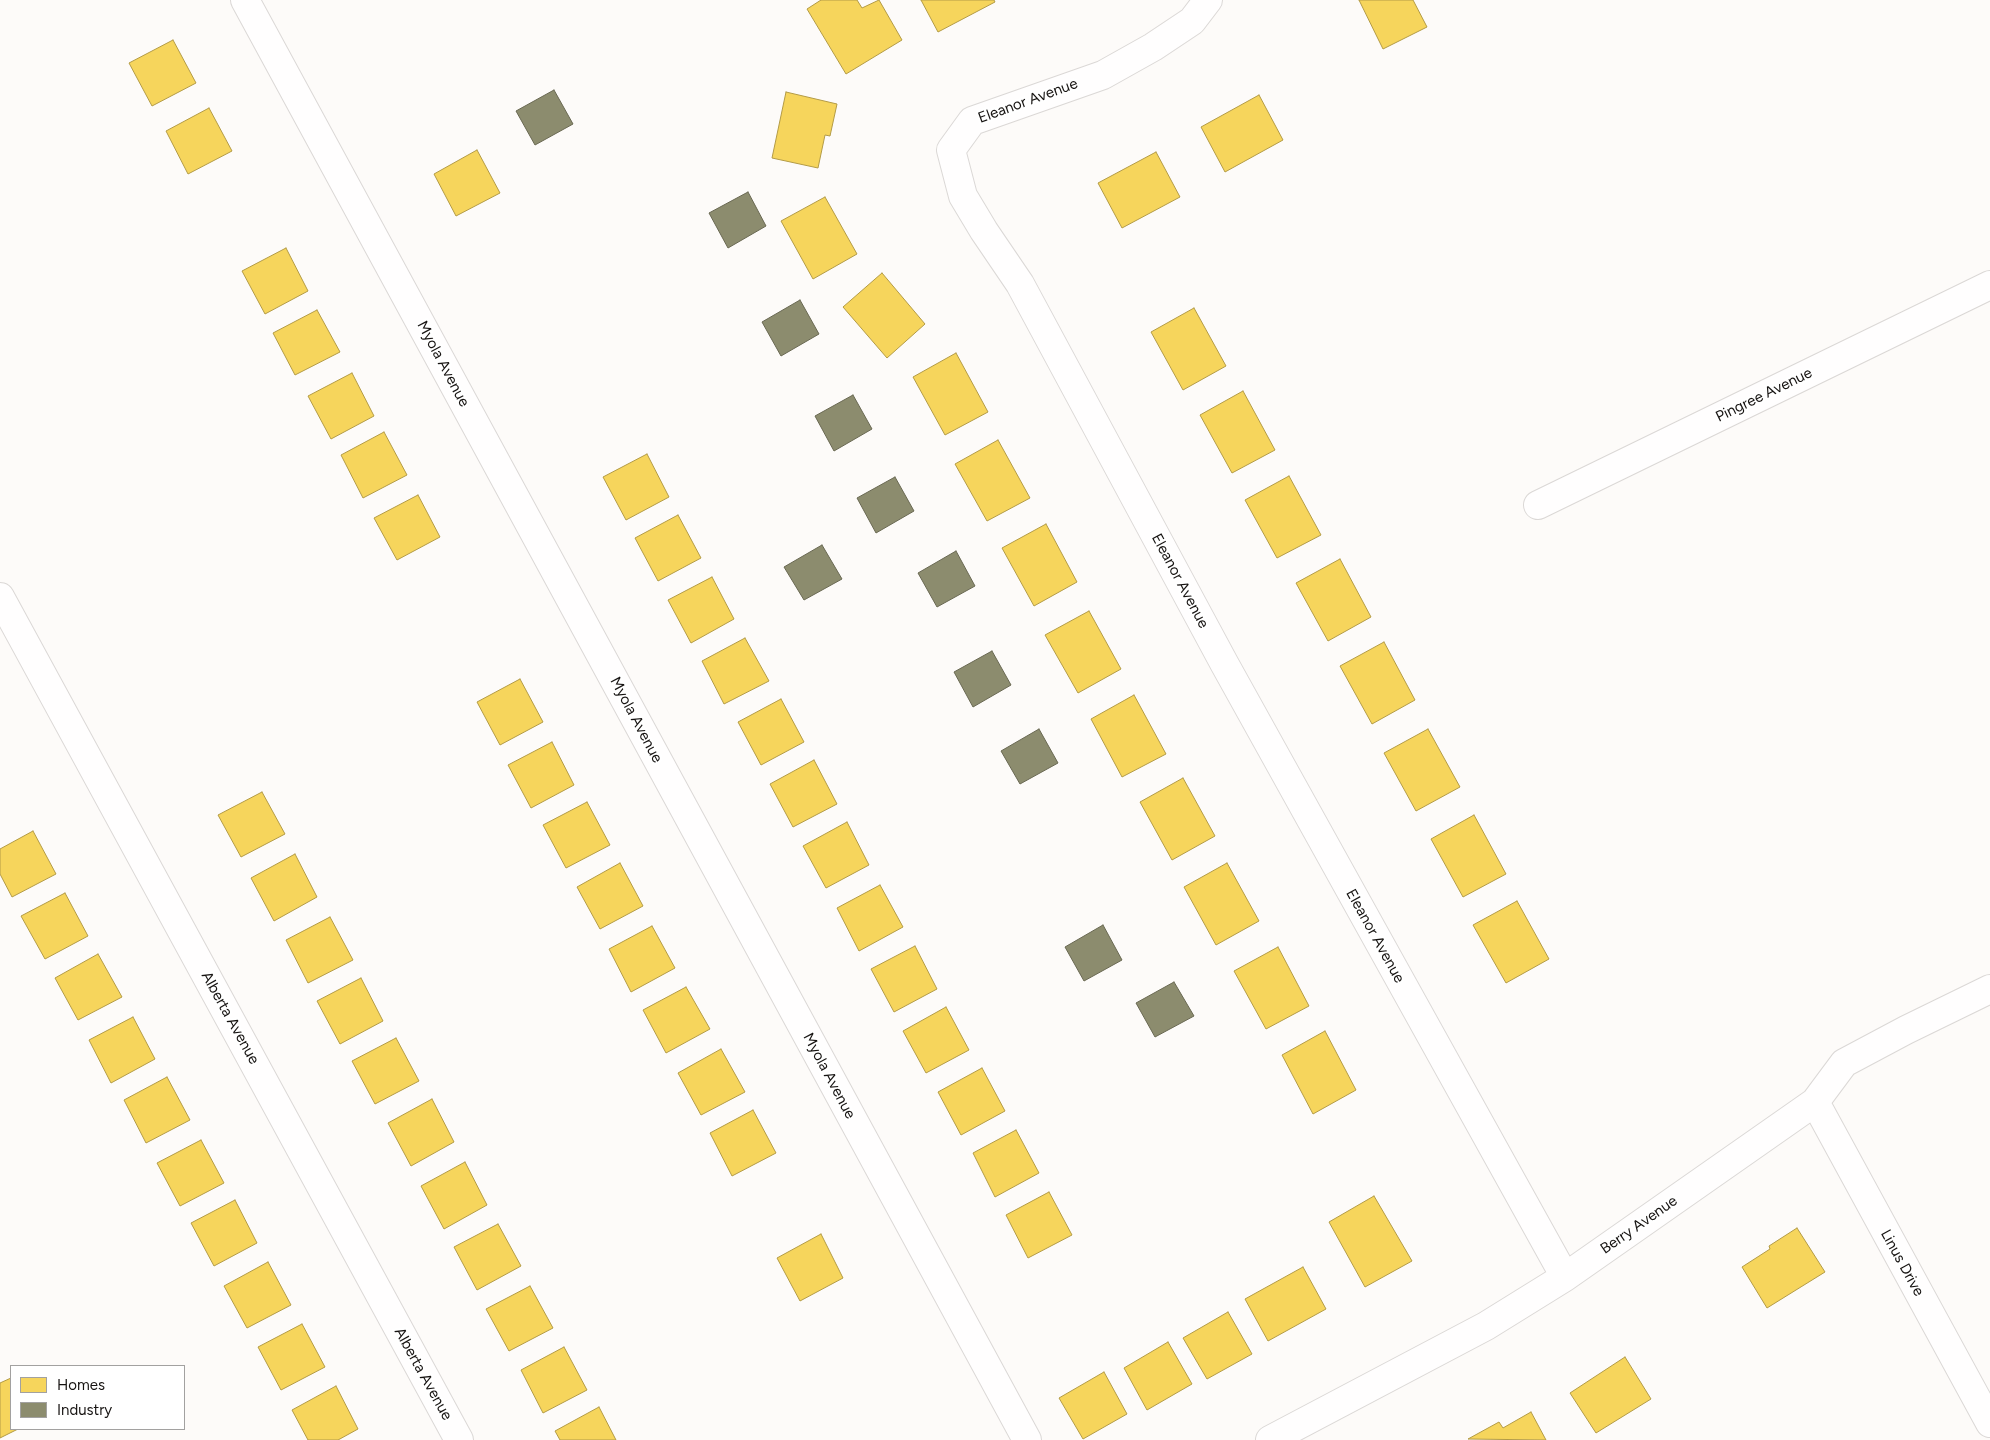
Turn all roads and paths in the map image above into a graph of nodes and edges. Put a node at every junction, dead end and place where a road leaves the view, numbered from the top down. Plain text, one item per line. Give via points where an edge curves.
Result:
1 (245, 0) edge
2 (1208, 0) edge
3 (1990, 285) edge
4 (1538, 506) dead end
5 (0, 597) edge
6 (1990, 989) edge
7 (1815, 1102) junction
8 (1565, 1276) junction
9 (1990, 1423) edge
10 (459, 1440) edge
11 (1027, 1440) edge
12 (1270, 1440) edge

1 - 11 street, Myola Avenue
2 - 8 street, Eleanor Avenue via 1192,21 1102,75 972,121 951,150 963,196 1020,284 1224,663
3 - 4 street, Pingree Avenue
5 - 10 street, Alberta Avenue
6 - 7 street, Berry Avenue via 1844,1063
7 - 8 street, Berry Avenue
7 - 9 street, Linus Drive
8 - 12 street, Berry Avenue via 1486,1326

